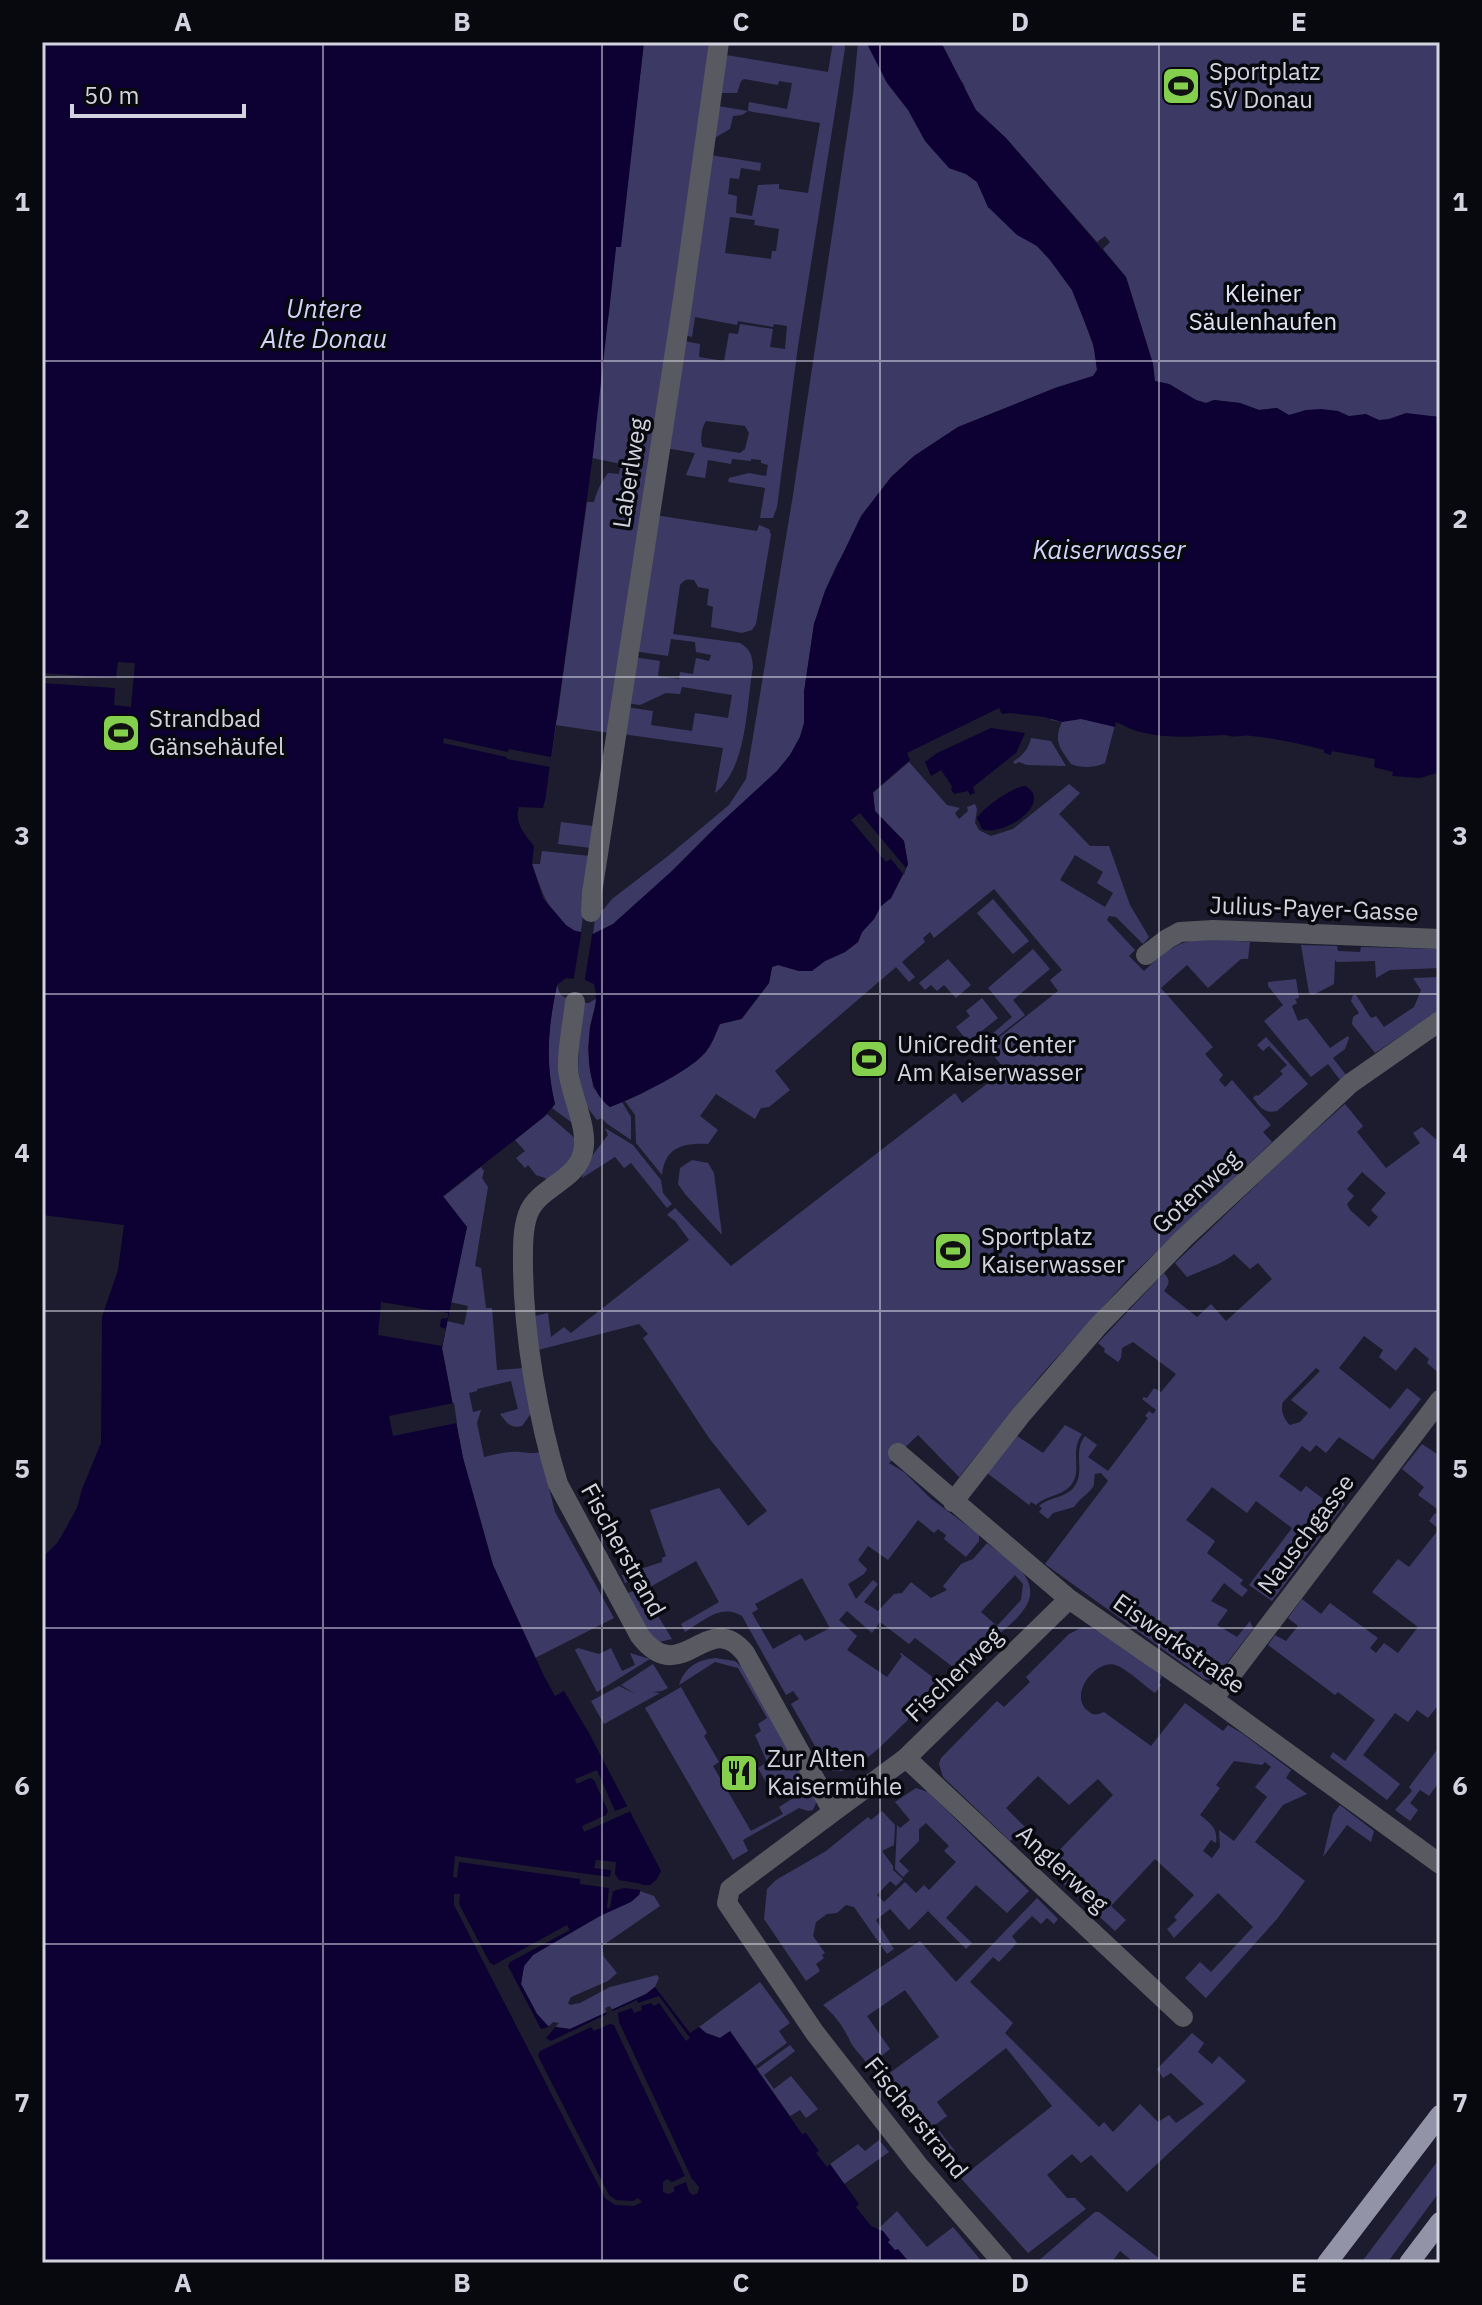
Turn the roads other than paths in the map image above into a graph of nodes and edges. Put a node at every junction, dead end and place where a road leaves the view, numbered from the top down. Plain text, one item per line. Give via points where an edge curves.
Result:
1 (719, 42) edge
2 (591, 912) dead end
3 (1440, 939) edge
4 (1146, 955) dead end
5 (575, 1002) dead end
6 (1440, 1021) edge
7 (1440, 1400) edge
8 (898, 1453) dead end
9 (953, 1502) junction
10 (1069, 1599) junction
11 (1213, 1699) junction
12 (906, 1758) junction
13 (833, 1812) junction
14 (1440, 1864) edge
15 (1183, 2017) dead end
16 (1440, 2115) edge
17 (1440, 2222) edge
18 (1003, 2263) edge
19 (1327, 2263) edge
20 (1409, 2263) edge

1 - 2 street, Laberlweg
3 - 4 street, Julius-Payer-Gasse via 1180,932
5 - 13 street, Fischerstrand via 568,1068 583,1155 531,1206 523,1255 529,1343 558,1484 648,1646 671,1655 714,1638 738,1645
6 - 9 street, Gotenweg via 1351,1083 1184,1238 1099,1325
7 - 11 street, Nauschgasse
8 - 9 street, Eiswerkstraße
9 - 10 street, Eiswerkstraße
10 - 11 street, Eiswerkstraße
10 - 12 street, Fischerweg
11 - 14 street, Eiswerkstraße
12 - 13 street, Fischerweg
12 - 15 street, Anglerweg
13 - 18 street, Fischerstrand via 730,1889 727,1903 815,2033
16 - 19 main road
17 - 20 main road

